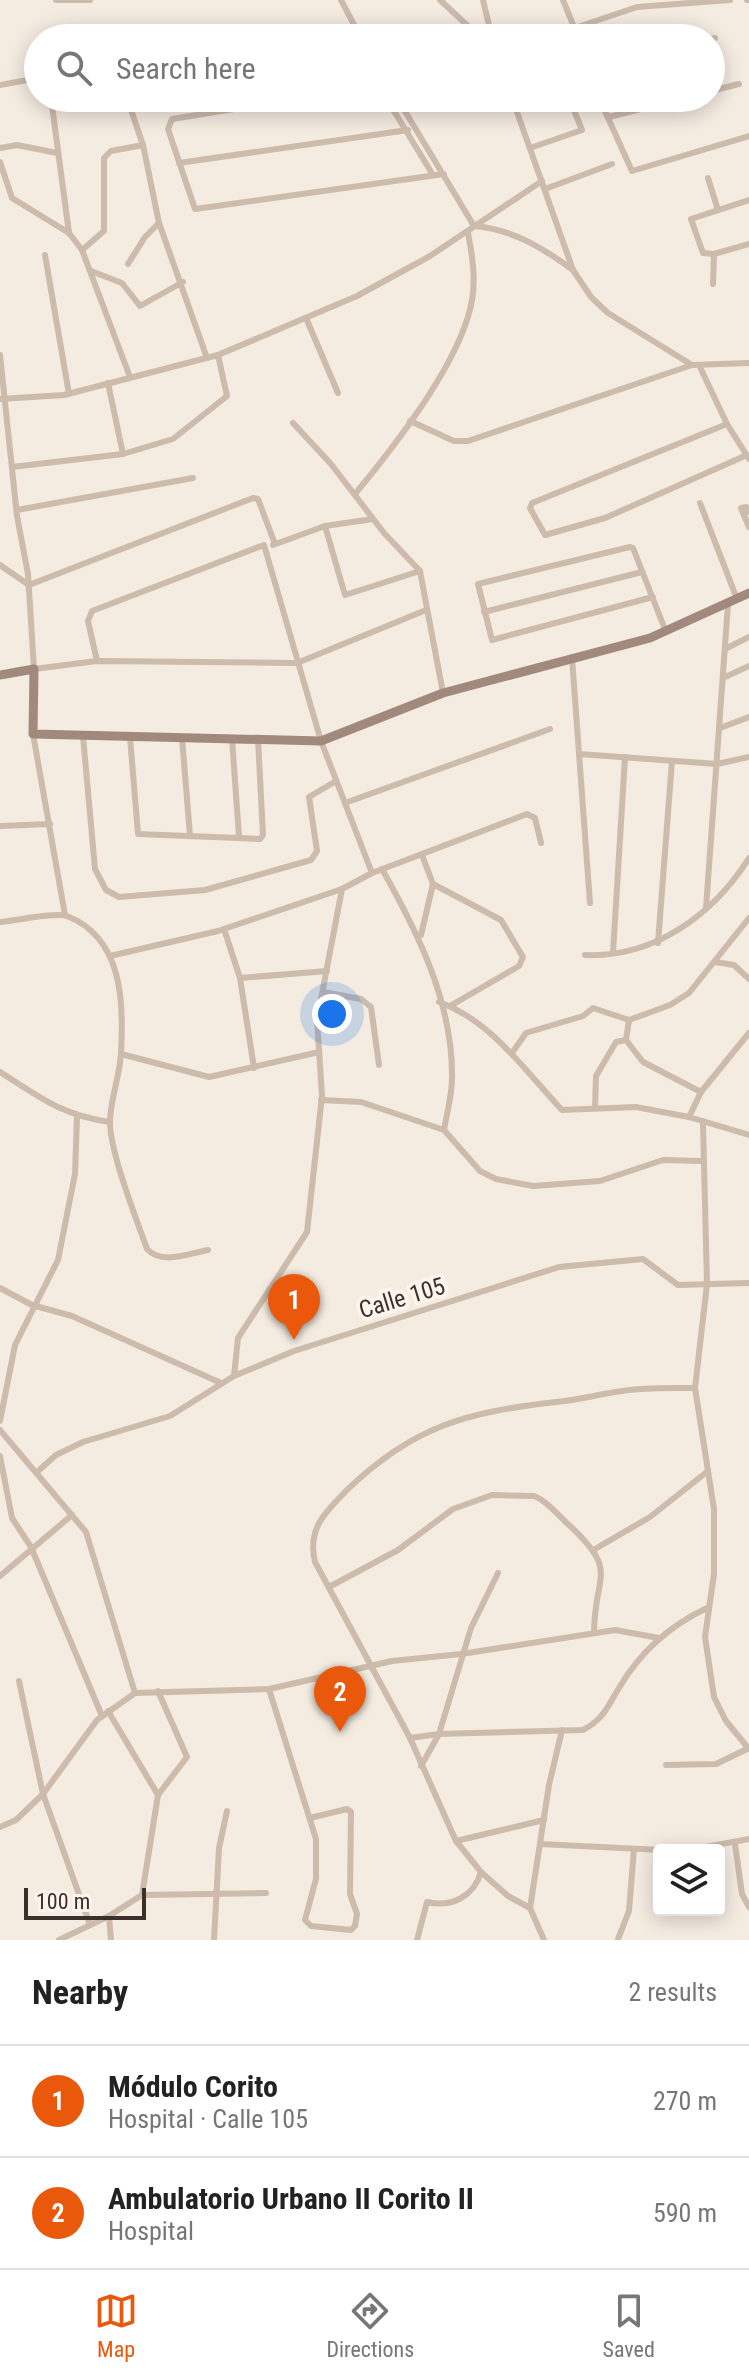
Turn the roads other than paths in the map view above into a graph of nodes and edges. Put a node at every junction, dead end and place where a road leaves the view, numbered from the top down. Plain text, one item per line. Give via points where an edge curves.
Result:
1 (56, 0) edge
2 (90, 0) edge
3 (341, 0) edge
4 (440, 0) edge
5 (483, 0) edge
6 (563, 0) edge
7 (730, 0) edge
8 (636, 3) edge
9 (354, 24) edge
10 (466, 24) edge
11 (489, 24) edge
12 (573, 24) edge
13 (588, 24) edge
14 (24, 81) edge
15 (739, 84) dead end
16 (0, 85) edge
17 (725, 88) edge
18 (53, 112) edge
19 (132, 112) edge
20 (216, 112) edge
21 (396, 112) edge
22 (406, 112) edge
23 (517, 112) edge
24 (575, 112) edge
25 (606, 112) edge
26 (629, 112) edge
27 (609, 117) junction
28 (408, 130) junction
29 (749, 136) edge
30 (143, 145) junction
31 (0, 148) edge
32 (530, 148) junction
33 (57, 153) junction
34 (0, 162) edge
35 (179, 163) junction
36 (612, 164) dead end
37 (444, 174) junction
38 (433, 175) junction
39 (708, 178) dead end
40 (544, 185) junction
41 (749, 200) edge
42 (718, 210) junction
43 (159, 223) junction
44 (474, 226) junction
45 (69, 233) junction
46 (468, 233) junction
47 (749, 244) edge
48 (82, 250) junction
49 (714, 254) junction
50 (45, 255) dead end
51 (128, 264) dead end
52 (89, 269) junction
53 (573, 270) junction
54 (183, 282) junction
55 (713, 284) dead end
56 (306, 318) junction
57 (0, 355) edge
58 (218, 355) junction
59 (207, 358) junction
60 (749, 363) edge
61 (695, 365) junction
62 (130, 377) junction
63 (108, 383) junction
64 (338, 393) dead end
65 (69, 394) junction
66 (4, 399) edge
67 (410, 421) junction
68 (293, 423) dead end
69 (727, 424) junction
70 (123, 454) junction
71 (748, 457) edge
72 (12, 467) junction
73 (193, 478) dead end
74 (355, 494) junction
75 (700, 503) dead end
76 (17, 510) junction
77 (749, 512) edge
78 (373, 519) junction
79 (325, 526) junction
80 (749, 527) edge
81 (275, 544) junction
82 (266, 548) junction
83 (0, 565) edge
84 (420, 571) junction
85 (642, 572) junction
86 (29, 585) junction
87 (749, 593) edge
88 (653, 597) junction
89 (733, 601) junction
90 (426, 610) junction
91 (484, 612) junction
92 (666, 632) junction
93 (749, 637) edge
94 (725, 649) junction
95 (572, 658) junction
96 (97, 661) junction
97 (297, 663) junction
98 (749, 666) edge
99 (34, 669) junction
100 (0, 675) edge
101 (723, 678) junction
102 (443, 693) junction
103 (749, 717) edge
104 (720, 728) junction
105 (550, 729) dead end
106 (33, 734) junction
107 (83, 736) junction
108 (130, 737) junction
109 (182, 738) junction
110 (232, 739) junction
111 (258, 739) junction
112 (321, 741) junction
113 (579, 754) junction
114 (625, 757) junction
115 (749, 757) edge
116 (672, 761) junction
117 (717, 764) junction
118 (336, 781) junction
119 (345, 803) junction
120 (50, 824) junction
121 (0, 826) edge
122 (190, 835) junction
123 (239, 836) junction
124 (541, 843) dead end
125 (422, 855) junction
126 (749, 858) edge
127 (382, 869) junction
128 (372, 873) junction
129 (433, 884) junction
130 (342, 889) junction
131 (590, 903) dead end
132 (706, 908) junction
133 (65, 915) junction
134 (749, 918) edge
135 (0, 922) edge
136 (224, 929) junction
137 (420, 937) junction
138 (658, 943) junction
139 (613, 953) junction
140 (585, 955) dead end
141 (110, 956) junction
142 (715, 962) junction
143 (327, 971) junction
144 (240, 978) junction
145 (749, 979) edge
146 (323, 992) junction
147 (439, 1002) junction
148 (450, 1006) junction
149 (629, 1020) junction
150 (749, 1033) edge
151 (626, 1040) junction
152 (319, 1052) junction
153 (512, 1053) junction
154 (121, 1054) junction
155 (379, 1065) dead end
156 (254, 1068) junction
157 (1, 1074) edge
158 (701, 1092) junction
159 (321, 1100) junction
160 (595, 1108) junction
161 (77, 1117) junction
162 (689, 1117) junction
163 (109, 1122) junction
164 (703, 1124) junction
165 (444, 1130) junction
166 (749, 1135) edge
167 (702, 1161) junction
168 (208, 1250) dead end
169 (749, 1283) edge
170 (707, 1284) junction
171 (0, 1288) edge
172 (36, 1306) junction
173 (234, 1376) junction
174 (221, 1383) junction
175 (695, 1388) junction
176 (0, 1421) edge
177 (0, 1430) edge
178 (0, 1456) edge
179 (708, 1471) junction
180 (37, 1472) junction
181 (72, 1515) junction
182 (31, 1547) junction
183 (595, 1549) junction
184 (498, 1573) dead end
185 (0, 1576) edge
186 (329, 1587) junction
187 (707, 1608) junction
188 (594, 1633) junction
189 (659, 1638) junction
190 (461, 1654) junction
191 (368, 1668) junction
192 (19, 1681) dead end
193 (269, 1689) junction
194 (158, 1691) junction
195 (135, 1693) junction
196 (105, 1714) junction
197 (562, 1730) junction
198 (439, 1734) junction
199 (410, 1738) junction
200 (748, 1749) edge
201 (666, 1765) dead end
202 (421, 1766) junction
203 (43, 1794) junction
204 (158, 1795) junction
205 (227, 1811) dead end
206 (310, 1818) junction
207 (544, 1820) junction
208 (0, 1827) edge
209 (749, 1839) edge
210 (456, 1841) junction
211 (540, 1844) junction
212 (735, 1844) junction
213 (725, 1845) edge
214 (634, 1849) junction
215 (653, 1850) edge
216 (481, 1872) junction
217 (266, 1893) dead end
218 (215, 1894) junction
219 (142, 1895) junction
220 (749, 1907) edge
221 (530, 1908) junction
222 (109, 1916) junction
223 (90, 1925) junction
224 (618, 1939) edge
225 (59, 1940) edge
226 (111, 1940) edge
227 (214, 1940) edge
228 (417, 1940) edge
229 (544, 1940) edge

1 - 2 street
3 - 9 street
4 - 10 street
5 - 11 street
6 - 12 street
7 - 8 street
8 - 13 street
14 - 16 street
15 - 17 street
18 - 33 street
19 - 30 street
20 - 35 street via 172,119 168,129
21 - 28 street
22 - 37 street
23 - 32 street
24 - 32 street via 582,130
25 - 27 street
26 - 27 street
27 - 29 street via 632,171
28 - 35 street
28 - 38 street
30 - 43 street
30 - 48 street via 111,151 104,158 104,231
31 - 33 street via 17,145
32 - 40 street
33 - 45 street
34 - 45 street via 12,198
35 - 38 street via 192,206 199,211
36 - 40 street
37 - 38 street
37 - 44 street
39 - 42 street
40 - 44 street
40 - 53 street
41 - 42 street
42 - 49 street via 691,219 703,253
43 - 51 street
43 - 54 street
44 - 46 street
44 - 53 street via 525,239
45 - 48 street
46 - 56 street via 357,296
46 - 67 street via 472,299 461,340
47 - 49 street
48 - 52 street
49 - 55 street
50 - 65 street
52 - 54 street via 122,283 140,306
52 - 62 street
53 - 61 street via 608,313
54 - 59 street
56 - 58 street
56 - 64 street
57 - 66 street
58 - 59 street
58 - 70 street via 225,399 173,439
59 - 62 street
60 - 61 street
61 - 67 street via 468,441 454,441
61 - 69 street
62 - 63 street
63 - 65 street
63 - 70 street
65 - 66 street
66 - 72 street
67 - 74 street
68 - 74 street
69 - 71 street
69 - 71 street via 532,503 540,531 545,535 605,518
70 - 72 street
72 - 76 street
73 - 76 street
74 - 78 street
75 - 89 street
76 - 86 street
77 - 80 street via 741,508
78 - 79 street
78 - 84 street
79 - 81 street
79 - 84 street via 345,595
81 - 82 street
81 - 86 street via 258,499 253,498
82 - 96 street via 259,545 92,611 88,621
82 - 97 street
83 - 86 street
84 - 90 street
85 - 88 street
85 - 91 street
85 - 91 street via 630,547 493,580 478,584
86 - 99 street
87 - 89 street
88 - 91 street via 492,640
88 - 92 street
89 - 92 street
89 - 94 street
90 - 97 street
90 - 102 street
92 - 95 street
93 - 94 street
94 - 101 street
95 - 102 street
95 - 113 street
96 - 97 street
96 - 99 street
97 - 112 street
98 - 101 street
99 - 100 street
99 - 106 street
101 - 104 street
102 - 112 street
103 - 104 street
104 - 117 street
105 - 119 street
106 - 107 street
106 - 120 street
107 - 108 street
107 - 118 street via 95,869 106,890 119,897 205,890 311,860 317,851 309,797
108 - 109 street
108 - 122 street via 137,833
109 - 110 street
109 - 122 street
110 - 111 street
110 - 123 street
111 - 112 street
111 - 123 street via 263,835
112 - 118 street
113 - 114 street
113 - 131 street
114 - 116 street
114 - 139 street
115 - 117 street
116 - 117 street
116 - 138 street
117 - 132 street
118 - 119 street
119 - 128 street
120 - 121 street
120 - 133 street
122 - 123 street
124 - 125 street via 535,818 527,814
125 - 127 street
125 - 129 street
126 - 132 street
127 - 128 street
127 - 137 street
128 - 130 street
129 - 137 street
129 - 148 street via 501,920 523,957 519,966
130 - 136 street
130 - 143 street
132 - 138 street
133 - 135 street
133 - 141 street via 97,936
134 - 142 street
136 - 141 street
136 - 144 street
137 - 147 street
138 - 139 street
139 - 140 street
141 - 154 street via 119,977
142 - 145 street via 734,965
142 - 149 street via 689,993
143 - 144 street
143 - 146 street
144 - 156 street
146 - 152 street via 317,1020
146 - 155 street via 361,999 371,1007
147 - 148 street
147 - 165 street via 450,1038 453,1077
148 - 153 street
149 - 151 street
149 - 153 street via 593,1008 526,1033
150 - 158 street
151 - 158 street via 643,1062
151 - 160 street via 616,1042 596,1076
152 - 156 street
152 - 159 street
153 - 160 street via 562,1110
154 - 156 street via 209,1077
154 - 163 street
157 - 161 street
158 - 162 street
159 - 165 street via 361,1102
159 - 173 street via 307,1232 238,1338
160 - 162 street via 636,1107
161 - 163 street
161 - 172 street via 75,1174 58,1260
162 - 164 street
163 - 168 street via 147,1249 163,1259
164 - 166 street
164 - 167 street
165 - 167 street via 480,1171 533,1186 600,1181 663,1160
167 - 170 street
169 - 170 street, Calle 105
170 - 173 street, Calle 105 via 670,1282 643,1259 559,1267 294,1351
170 - 175 street
171 - 172 street
172 - 174 street via 72,1316
172 - 176 street via 15,1345
173 - 174 street, Calle 105
174 - 180 street, Calle 105 via 170,1416 83,1442
175 - 179 street
175 - 186 street via 624,1390 519,1405 427,1430 392,1452 321,1516 312,1549
177 - 180 street
178 - 182 street via 12,1518
179 - 183 street via 650,1517
179 - 187 street via 715,1549
180 - 181 street
181 - 182 street
181 - 195 street via 92,1545
182 - 185 street
182 - 196 street
183 - 186 street via 540,1498 492,1495 453,1509 398,1550
183 - 188 street via 601,1586
184 - 190 street
186 - 191 street
187 - 189 street
187 - 200 street via 705,1637 714,1697
188 - 189 street via 615,1630
188 - 190 street
189 - 197 street via 619,1687 599,1722 583,1730
190 - 191 street
190 - 198 street
191 - 193 street
191 - 199 street
192 - 203 street
193 - 194 street
193 - 206 street
194 - 195 street
194 - 204 street via 187,1751 185,1762
195 - 196 street
196 - 203 street
196 - 204 street
197 - 198 street
197 - 207 street
198 - 199 street
198 - 202 street
199 - 202 street
200 - 201 street via 716,1764
202 - 210 street
203 - 208 street via 16,1820
203 - 223 street
204 - 219 street
205 - 218 street
206 - 206 street via 351,1812 350,1898 357,1914 351,1930 311,1926 305,1920 317,1870
207 - 210 street
207 - 211 street
209 - 212 street
210 - 216 street
211 - 214 street
211 - 221 street
212 - 213 street
212 - 220 street via 742,1894
214 - 215 street
214 - 224 street via 629,1911
216 - 221 street
216 - 228 street via 477,1887 463,1898 448,1904 427,1902
217 - 218 street
218 - 219 street
218 - 227 street
219 - 222 street
221 - 229 street
222 - 223 street
222 - 226 street
223 - 225 street

